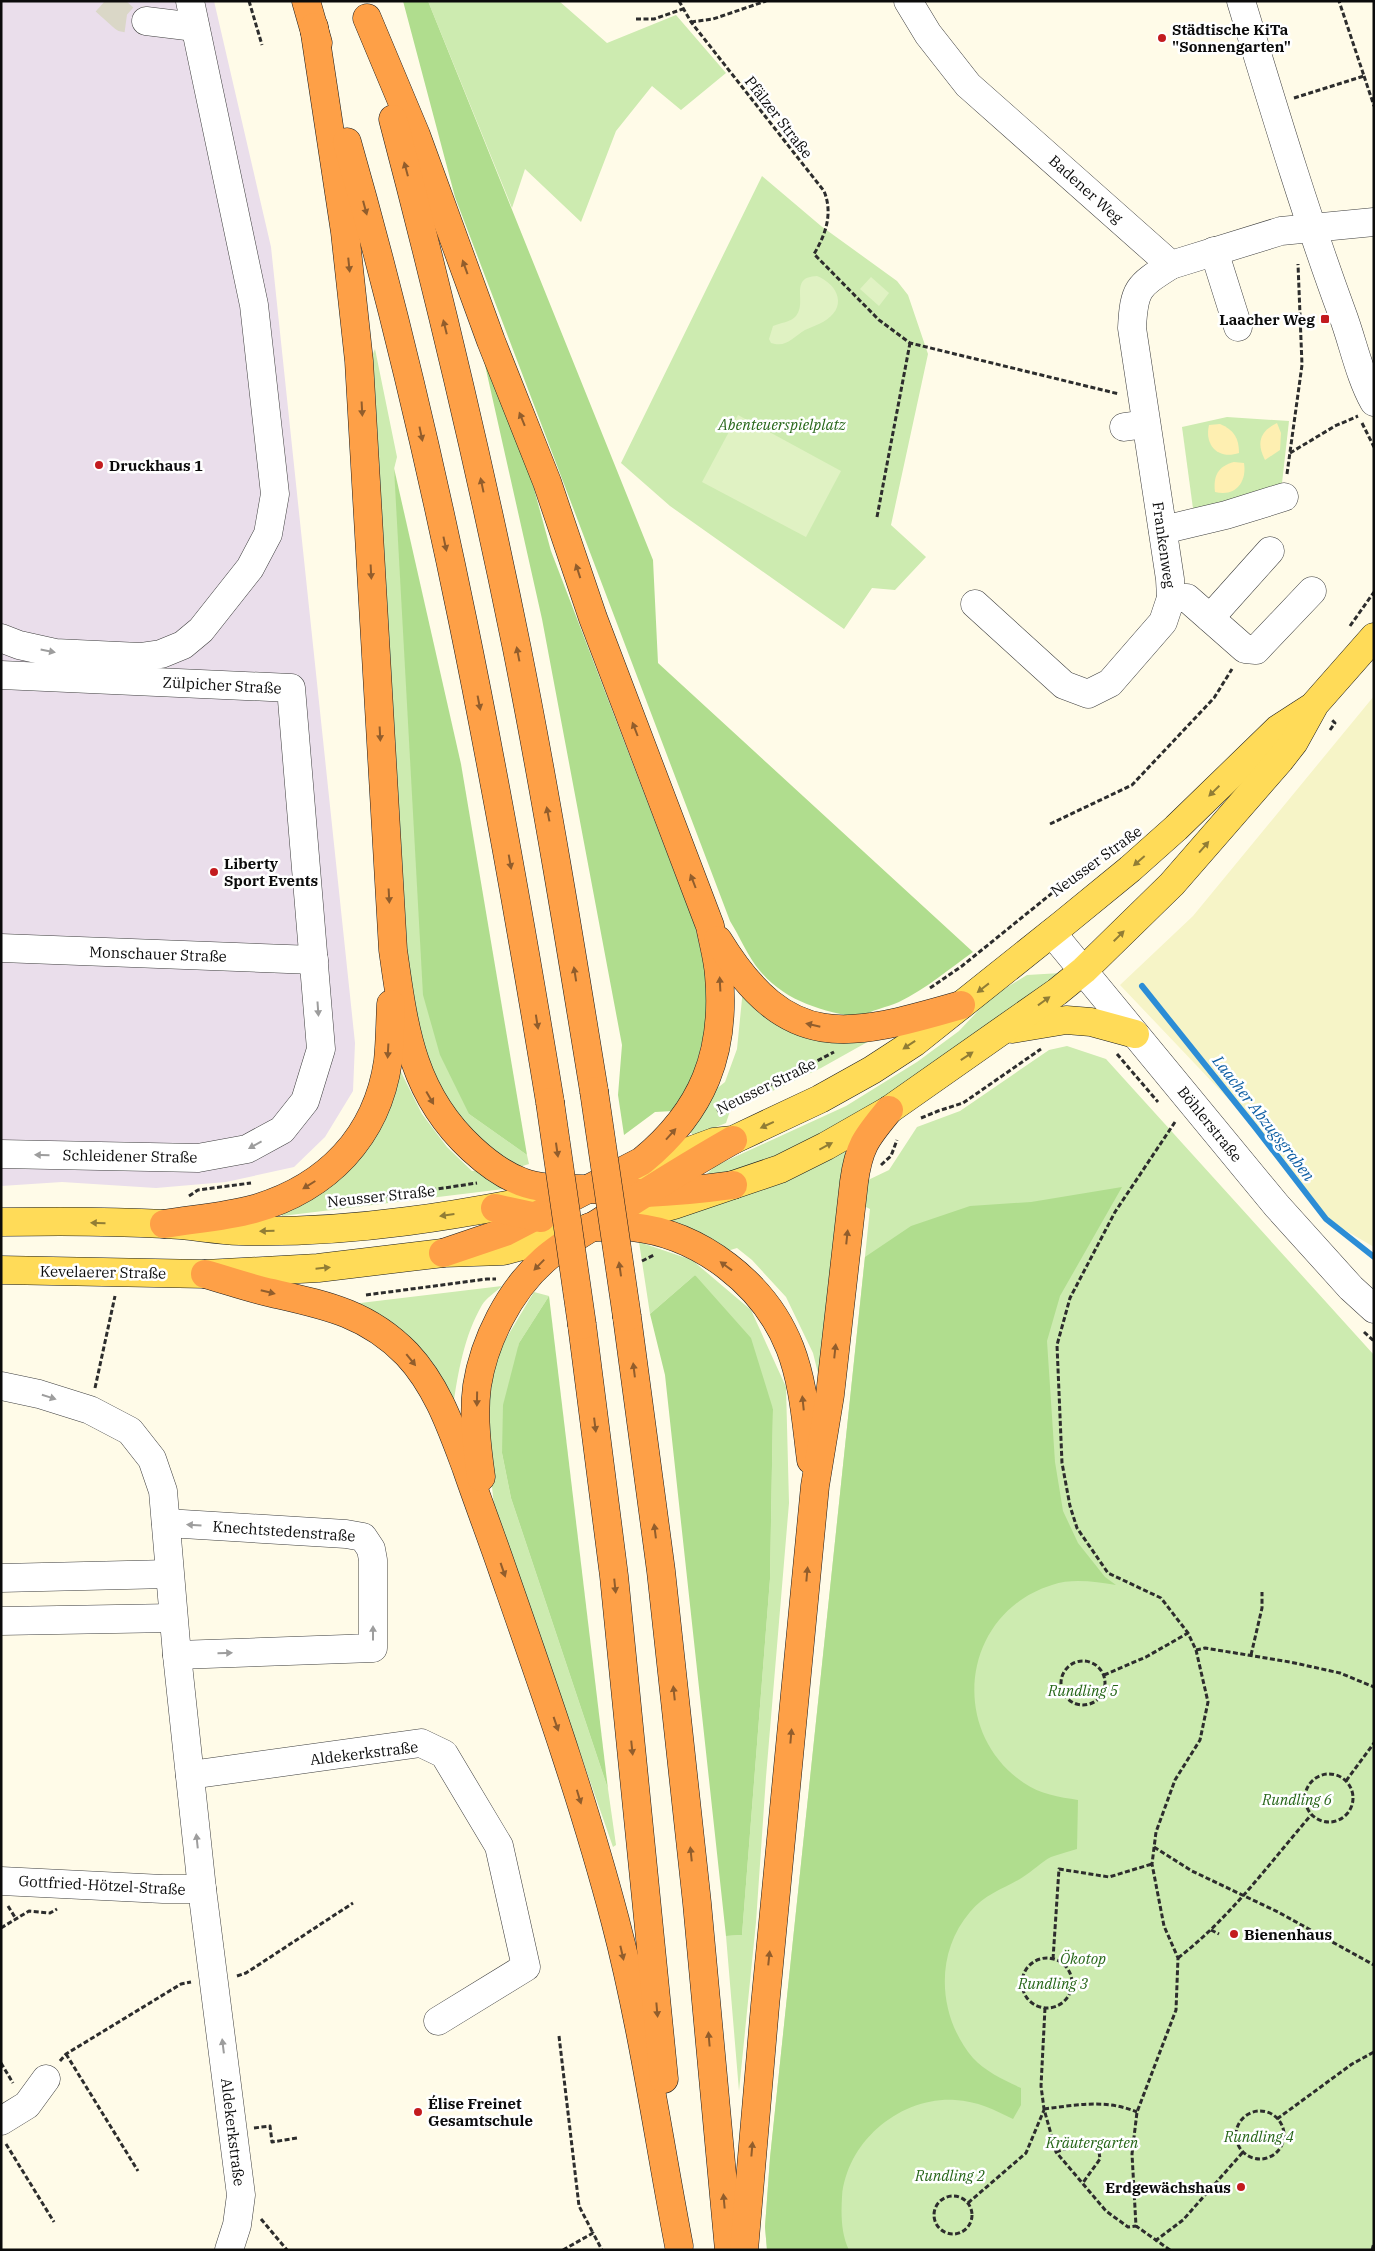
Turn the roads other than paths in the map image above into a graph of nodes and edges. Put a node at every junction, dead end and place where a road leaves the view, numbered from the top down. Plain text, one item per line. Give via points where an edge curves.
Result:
1 (908, 1) edge
2 (1240, 1) edge
3 (364, 10) edge
4 (193, 14) edge
5 (310, 14) edge
6 (146, 21) tunnel mouth
7 (1374, 222) edge
8 (1311, 226) junction
9 (1214, 252) junction
10 (1171, 265) junction
11 (1238, 327) dead end
12 (1366, 409) edge
13 (1284, 497) road end
14 (1163, 530) junction
15 (1270, 550) dead end
16 (1312, 591) dead end
17 (1171, 598) junction
18 (975, 604) dead end
19 (1210, 618) junction
20 (6, 630) edge
21 (1374, 637) edge
22 (1, 674) edge
23 (1315, 704) junction
24 (710, 926) junction
25 (1052, 933) junction
26 (1, 948) edge
27 (392, 950) junction
28 (314, 960) junction
29 (1084, 970) junction
30 (961, 1005) junction
31 (1005, 1030) junction
32 (1135, 1034) junction
33 (889, 1110) junction
34 (734, 1140) junction
35 (1, 1154) edge
36 (733, 1185) junction
37 (587, 1189) junction
38 (644, 1193) junction
39 (495, 1208) junction
40 (533, 1216) junction
41 (1, 1222) edge
42 (164, 1224) junction
43 (593, 1227) junction
44 (443, 1253) junction
45 (1, 1270) edge
46 (204, 1274) junction
47 (1374, 1309) edge
48 (1, 1386) edge
49 (815, 1486) junction
50 (166, 1523) junction
51 (487, 1524) junction
52 (170, 1574) junction
53 (1, 1578) edge
54 (173, 1618) junction
55 (1, 1621) edge
56 (177, 1655) junction
57 (190, 1775) junction
58 (1, 1881) edge
59 (202, 1889) junction
60 (438, 2021) dead end
61 (46, 2079) road end
62 (1, 2121) edge
63 (679, 2248) edge
64 (229, 2250) edge
65 (729, 2250) edge
66 (744, 2250) edge

1 - 10 street, Badener Weg via 928,34 968,85
2 - 8 street
24 -> 3 highway via 416,135
65 -> 3 highway, bridge via 697,1903 661,1572 628,1317 556,855 471,434 417,208
4 - 6 street
20 -> 4 street via 19,645 55,653 140,657 162,654 183,645 201,630 250,568 268,534 275,494 254,304
5 -> 27 highway via 346,232 359,361
5 -> 63 highway, bridge via 400,337 470,656 510,864 550,1102 614,1576
7 - 8 street
8 - 9 street via 1281,230
8 - 12 street via 1351,336 1367,391
9 - 10 street
9 - 11 street
10 - 14 street, Frankenweg via 1142,284 1133,302 1132,328 1141,392 1135,426
13 - 14 street
14 - 17 street, Frankenweg
15 - 19 street
16 - 19 street via 1256,650 1245,650
17 - 18 street, Frankenweg via 1163,622 1151,636 1110,683 1088,694 1064,685
17 - 19 street via 1187,598
21 - 23 main road, Neusser Straße
22 - 28 street, Zülpicher Straße via 290,688
23 -> 25 main road, Neusser Straße via 1278,729 1176,828
29 -> 23 main road, Neusser Straße via 1172,884 1280,760
30 -> 24 highway via 904,1022 861,1030 835,1030 805,1024 779,1011 754,990 731,962
37 -> 24 highway via 642,1161 656,1149 686,1116 702,1088 717,1048 722,1012
25 - 29 street, Böhlerstraße
25 -> 30 main road, Neusser Straße
26 - 28 street, Monschauer Straße
27 -> 37 highway via 411,1050 429,1097 453,1132 484,1160 522,1183
27 -> 42 highway via 388,1061 375,1109 356,1143 331,1170 283,1199 253,1209
28 -> 35 street, Schleidener Straße via 321,1049 305,1101 282,1130 247,1149 198,1158
31 -> 29 main road, Neusser Straße
29 - 32 street, Böhlerstraße
30 -> 34 main road, Neusser Straße via 872,1070
31 - 32 main road via 1066,1020 1091,1022
33 -> 31 main road, Neusser Straße
32 - 47 street, Böhlerstraße via 1277,1206
36 -> 33 main road, Neusser Straße via 780,1169
49 -> 33 highway via 830,1395 856,1165 864,1140
34 - 37 main road, Neusser Straße via 714,1142
34 - 38 highway
36 - 38 highway
36 - 43 main road, Neusser Straße
37 - 38 highway
37 - 39 main road, Neusser Straße
37 - 40 highway
38 - 43 highway
39 - 40 highway
39 -> 42 main road, Neusser Straße via 375,1225 302,1230 239,1231
40 - 43 highway
40 - 44 highway via 505,1232
42 -> 41 main road
43 - 44 main road, Neusser Straße via 503,1251
49 -> 43 highway via 797,1370 777,1322 755,1292 729,1268 700,1248 676,1237 632,1226
43 -> 51 highway via 542,1261 503,1313 485,1352 477,1387 476,1430
46 -> 44 main road, Neusser Straße via 318,1268
45 - 46 main road, Kevelaerer Straße
46 -> 51 highway via 336,1308 362,1320 408,1355 442,1405
48 -> 50 street, Aldekerkstraße via 90,1410 130,1431 152,1459 163,1491
66 -> 49 highway via 764,2006
50 - 52 street, Aldekerkstraße
56 -> 50 street, Knechtstedenstraße via 373,1648 373,1560 371,1549 362,1537 346,1534
51 -> 63 highway via 565,1750 615,1921
52 - 53 street
52 - 54 street, Aldekerkstraße
54 - 55 street
54 - 56 street, Aldekerkstraße
56 - 57 street, Aldekerkstraße
59 -> 57 street, Aldekerkstraße
57 - 60 street, Aldekerkstraße via 421,1743 444,1754 500,1846 526,1966
58 - 59 street, Gottfried-Hötzel-Straße
64 -> 59 street, Aldekerkstraße via 241,2195
61 - 62 street via 27,2105

